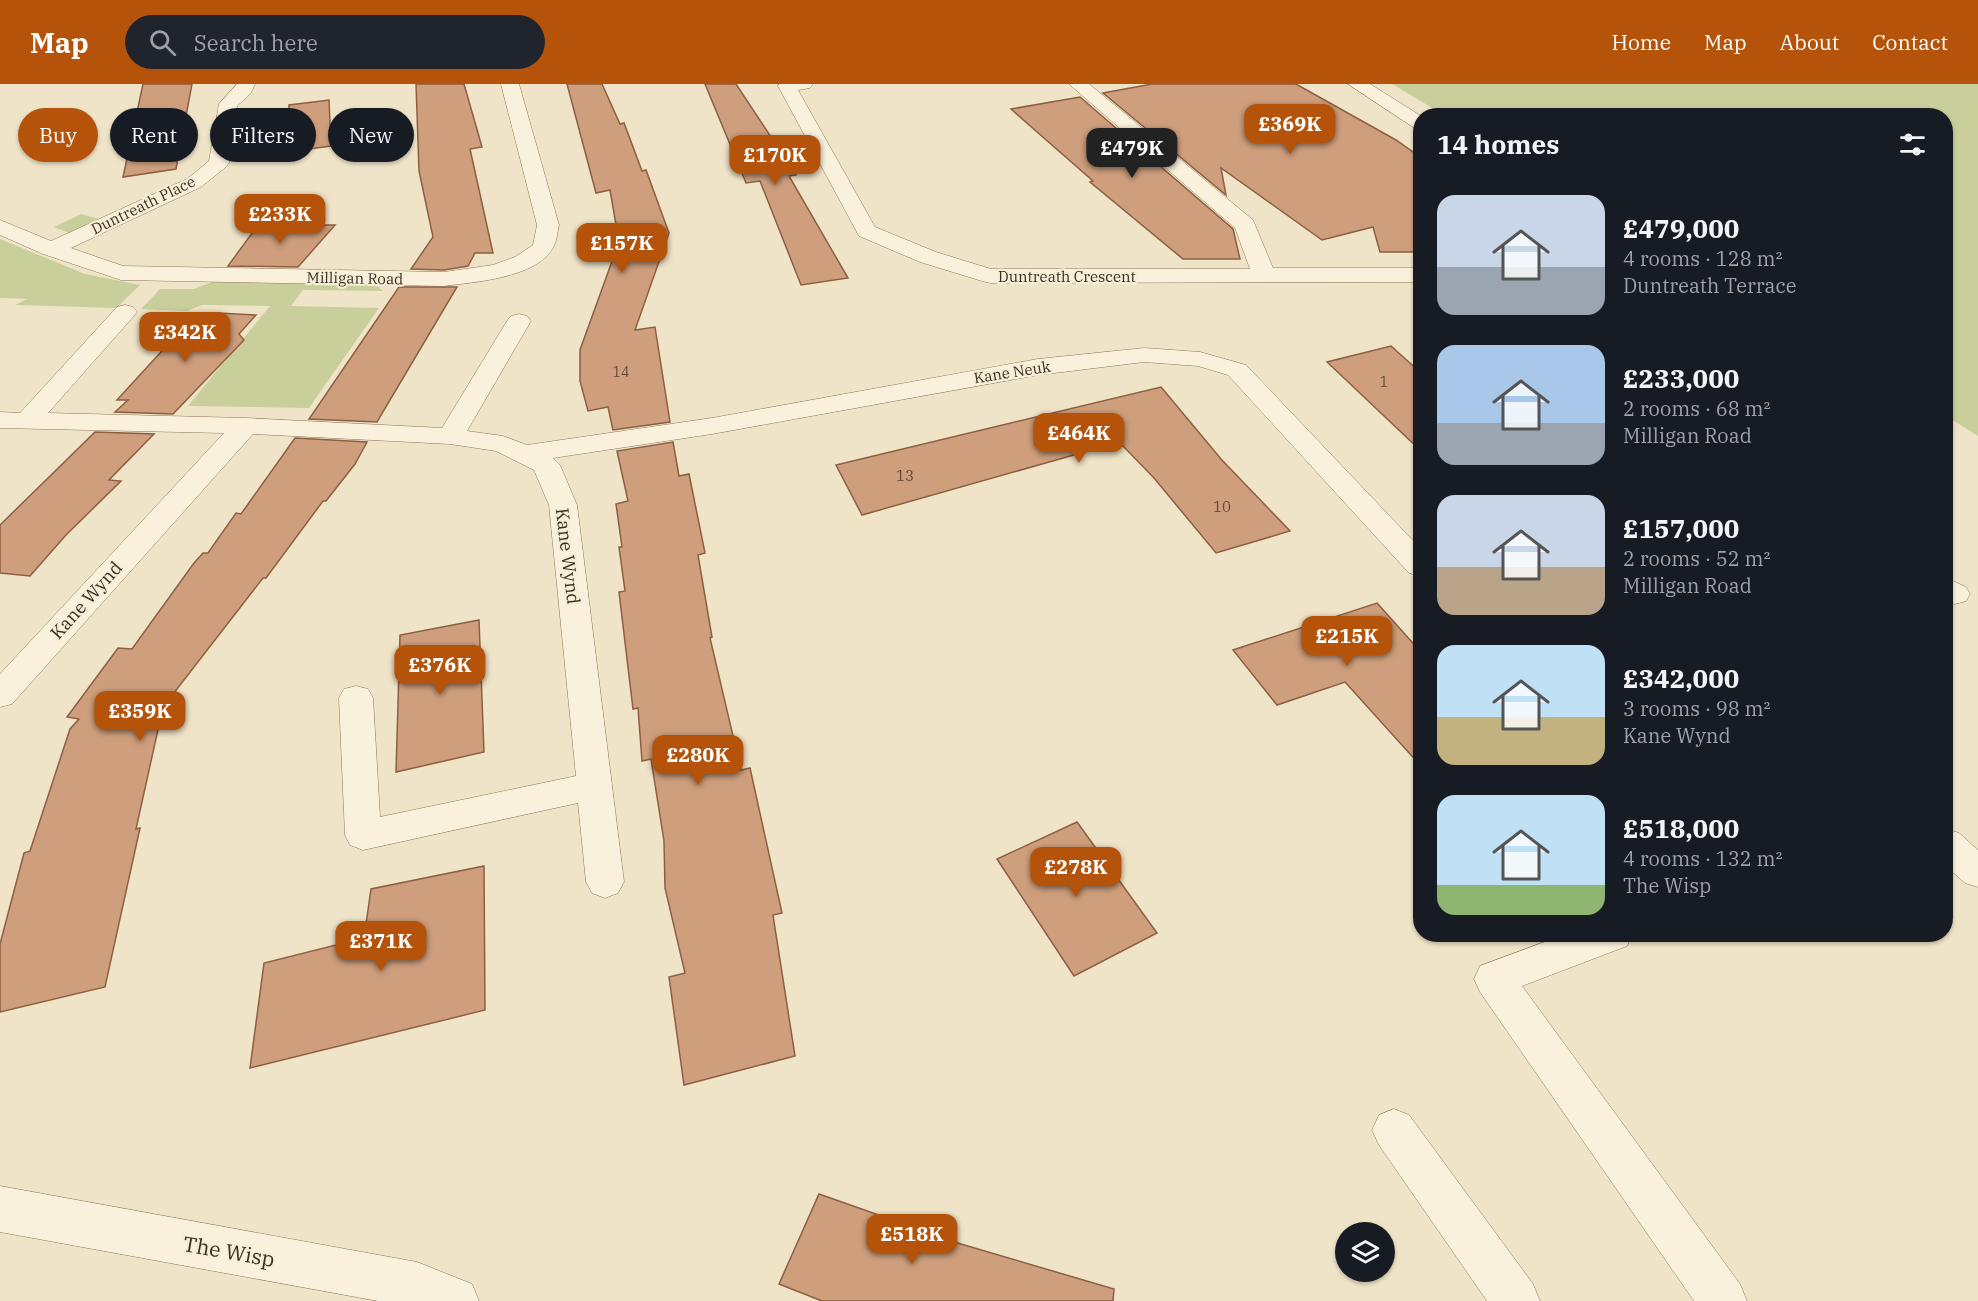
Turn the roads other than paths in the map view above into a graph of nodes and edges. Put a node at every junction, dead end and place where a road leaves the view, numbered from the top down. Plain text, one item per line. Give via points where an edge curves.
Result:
1 (246, 84) edge
2 (510, 84) edge
3 (804, 84) edge
4 (1078, 84) edge
5 (1357, 84) edge
6 (1413, 119) edge
7 (0, 227) edge
8 (51, 249) junction
9 (1264, 275) junction
10 (1413, 275) edge
11 (125, 312) dead end
12 (519, 321) dead end
13 (13, 421) edge
14 (246, 426) junction
15 (450, 436) junction
16 (523, 454) junction
17 (1413, 559) edge
18 (0, 695) edge
19 (356, 698) dead end
20 (594, 786) junction
21 (1953, 850) edge
22 (1978, 872) edge
23 (604, 882) dead end
24 (1592, 942) edge
25 (1394, 1130) dead end
26 (0, 1209) edge
27 (455, 1301) edge
28 (1516, 1301) edge
29 (1723, 1301) edge

1 - 8 street, Duntreath Place via 228,104 219,163 194,183
2 - 8 street, Milligan Road via 548,225 543,247 516,265 444,279 121,273
3 - 9 street, Duntreath Crescent via 787,86 867,231 928,257 990,276
4 - 9 street via 1245,225
5 - 6 street
7 - 8 street, Milligan Road
9 - 10 street, Duntreath Crescent
11 - 13 street
12 - 15 street
13 - 14 street, Kane Wynd
14 - 15 street, Kane Wynd
14 - 18 street, Kane Wynd
15 - 16 street, Kane Wynd via 503,444
16 - 17 street, Kane Neuk via 712,426 1038,367 1144,355 1200,359 1237,370
16 - 20 street, Kane Wynd via 546,465 563,505
19 - 20 street via 363,835
20 - 23 street, Kane Wynd
21 - 22 street
24 - 29 street via 1494,979
25 - 28 street
26 - 27 street, The Wisp via 376,1277 417,1286

